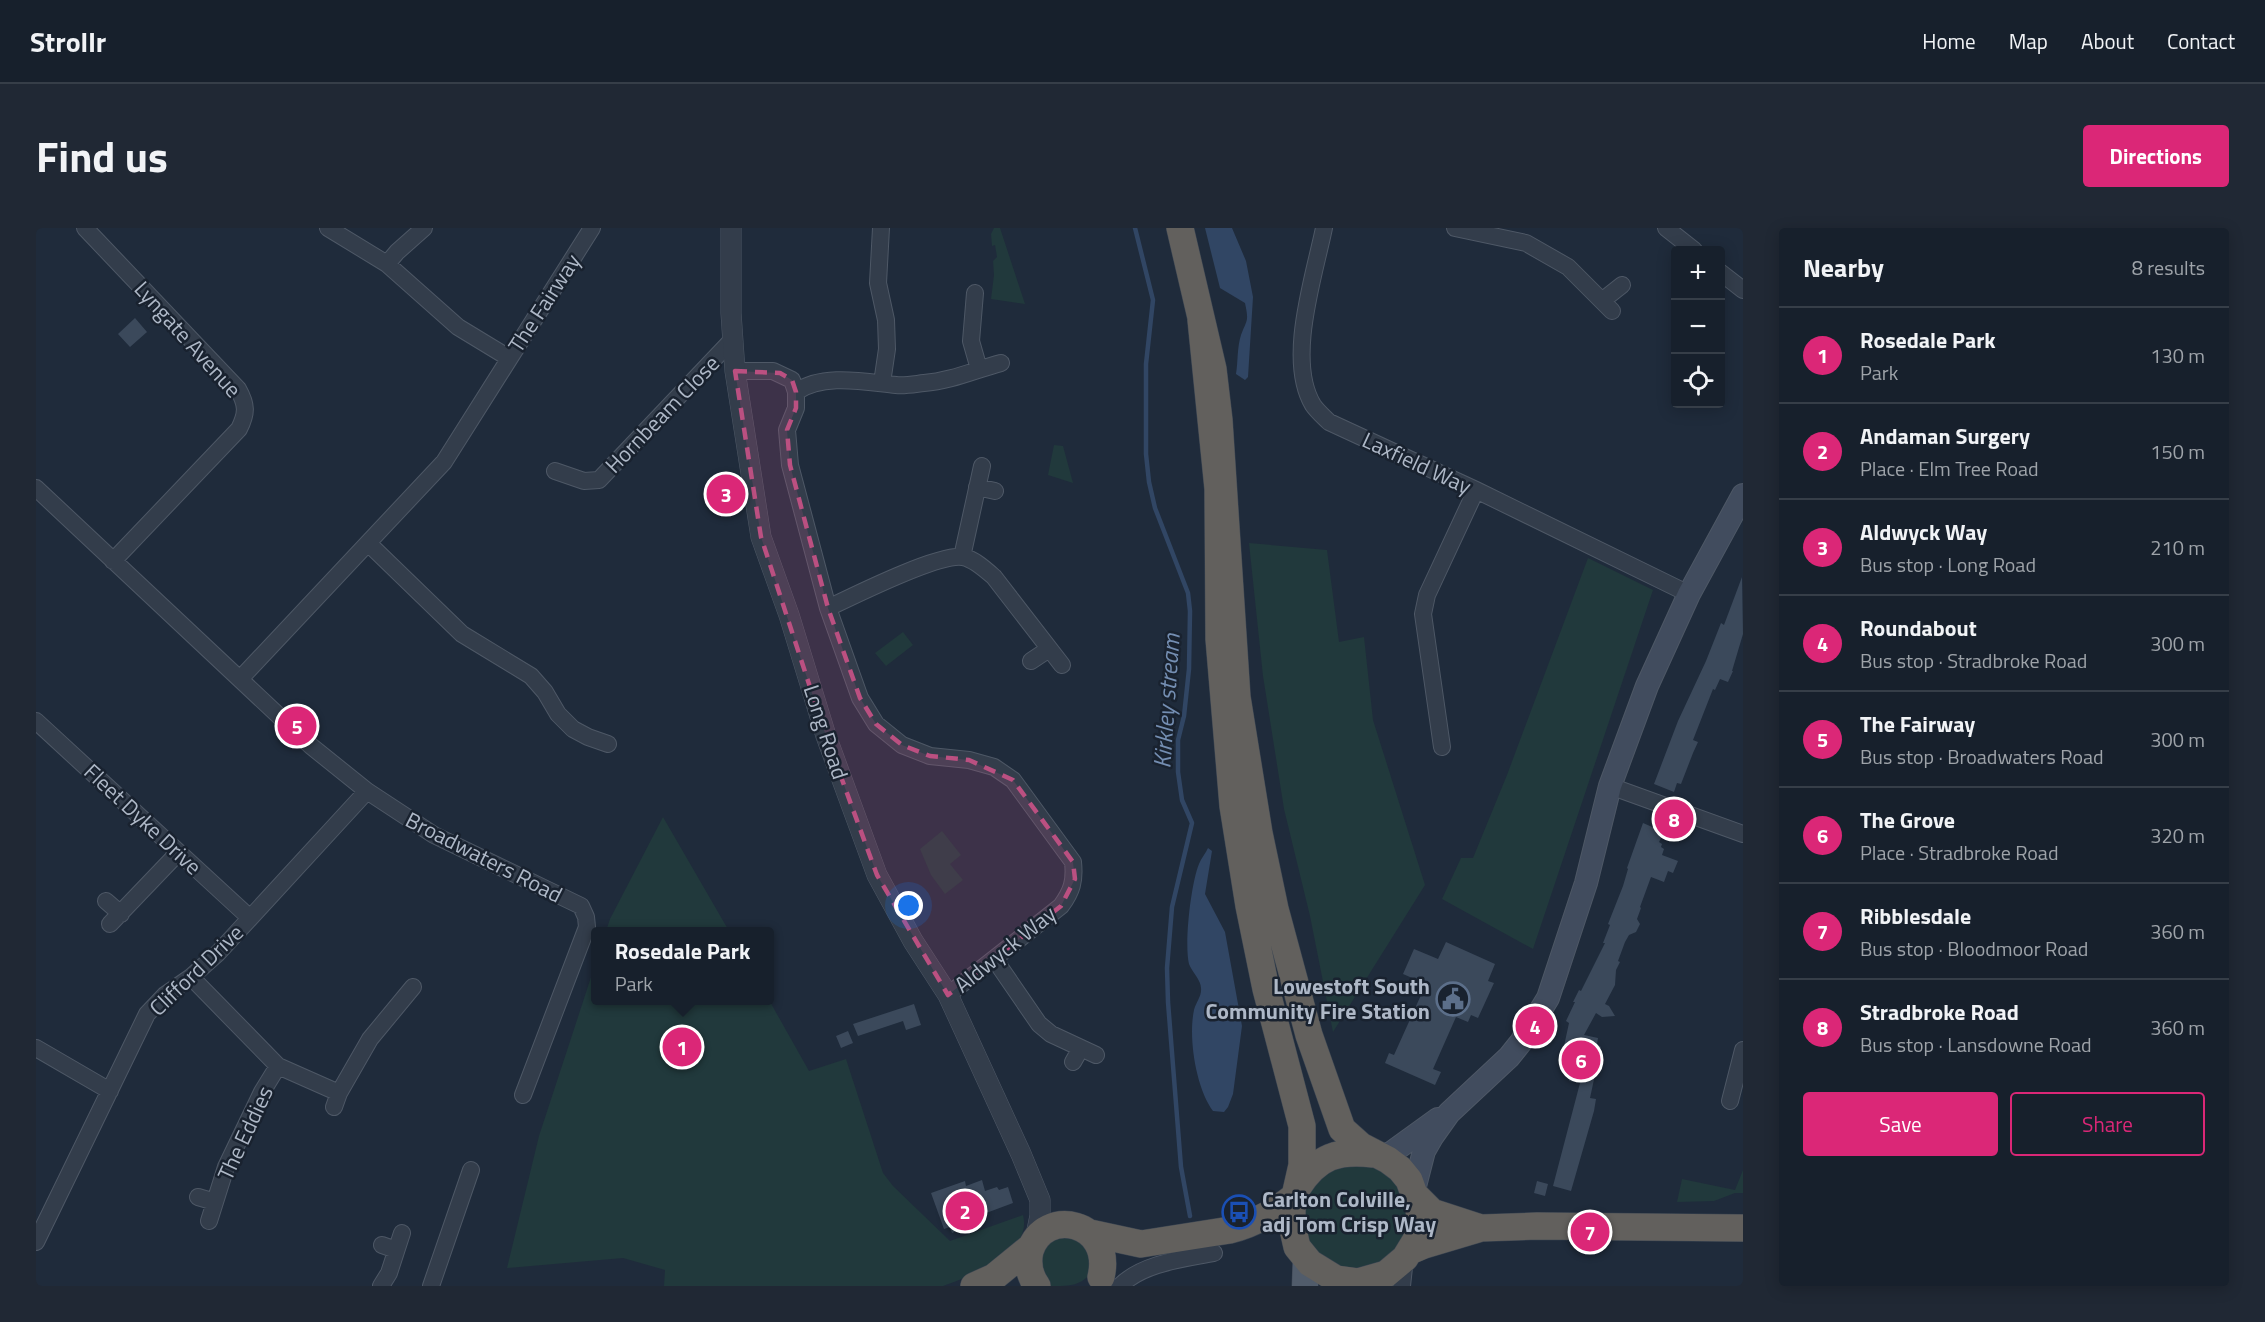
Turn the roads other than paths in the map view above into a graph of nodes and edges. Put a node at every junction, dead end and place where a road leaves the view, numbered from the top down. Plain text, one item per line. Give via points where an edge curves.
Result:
1 (85, 228) edge
2 (328, 228) edge
3 (424, 228) edge
4 (592, 228) edge
5 (731, 228) edge
6 (881, 228) edge
7 (1180, 228) edge
8 (1324, 228) edge
9 (1455, 228) edge
10 (1666, 228) edge
11 (1689, 246) edge
12 (387, 264) junction
13 (1725, 276) edge
14 (1622, 285) dead end
15 (1743, 290) edge
16 (975, 293) dead end
17 (1201, 320) junction
18 (732, 340) junction
19 (509, 358) junction
20 (1001, 363) dead end
21 (979, 369) junction
22 (735, 371) junction
23 (882, 382) junction
24 (796, 392) junction
25 (982, 466) dead end
26 (555, 471) dead end
27 (977, 487) junction
28 (36, 489) edge
29 (1476, 490) junction
30 (995, 491) dead end
31 (1743, 495) edge
32 (368, 543) junction
33 (962, 557) junction
34 (113, 561) junction
35 (1689, 594) junction
36 (828, 608) junction
37 (1049, 649) junction
38 (1031, 662) dead end
39 (1062, 664) dead end
40 (240, 679) junction
41 (38, 728) edge
42 (608, 744) dead end
43 (1442, 747) dead end
44 (1610, 786) junction
45 (367, 791) junction
46 (1743, 834) edge
47 (178, 853) junction
48 (106, 901) dead end
49 (250, 918) junction
50 (995, 960) junction
51 (191, 977) junction
52 (413, 987) dead end
53 (948, 995) junction
54 (36, 1048) edge
55 (1743, 1050) edge
56 (1083, 1055) dead end
57 (278, 1066) junction
58 (523, 1083) dead end
59 (110, 1091) junction
60 (1728, 1091) dead end
61 (1449, 1113) junction
62 (1376, 1155) junction
63 (471, 1170) dead end
64 (1296, 1192) junction
65 (1415, 1193) junction
66 (198, 1197) dead end
67 (1040, 1200) junction
68 (215, 1202) junction
69 (209, 1221) dead end
70 (1239, 1228) junction
71 (1480, 1228) junction
72 (1743, 1228) edge
73 (1083, 1229) junction
74 (36, 1242) edge
75 (1034, 1243) junction
76 (398, 1244) dead end
77 (1141, 1244) junction
78 (1214, 1253) dead end
79 (1407, 1255) junction
80 (1304, 1257) junction
81 (984, 1282) edge
82 (1105, 1283) edge
83 (1362, 1283) edge
84 (381, 1286) edge
85 (431, 1286) edge
86 (1035, 1286) edge
87 (1305, 1286) edge
88 (1402, 1286) edge

1 - 34 street, Lyngate Avenue via 238,389 245,402 246,415 239,429
2 - 12 street
3 - 12 street
4 - 19 street, The Fairway
5 - 18 street, Long Road
6 - 23 street via 878,283 887,349
7 - 17 highway
8 - 29 street, Laxfield Way via 1301,341 1300,364 1314,406 1329,422
9 - 14 street via 1526,243 1568,267 1607,306
10 - 11 street
12 - 19 street via 458,327
13 - 15 street
16 - 21 street via 971,340
17 - 62 highway via 1220,420 1237,697 1259,833 1275,909 1326,1087 1342,1129
17 - 64 highway via 1218,489 1219,639 1233,806 1264,979 1302,1126 1302,1165
18 - 22 street, Long Road
18 - 26 street, Hornbeam Close via 599,480 584,481
19 - 32 street, The Fairway via 444,462
20 - 21 street
21 - 23 street via 928,383 898,386
22 - 24 street via 780,373 792,380
22 - 53 street, Long Road via 761,537 826,736 877,875
23 - 24 street via 839,380 805,386
24 - 36 street, Aldwyck Way via 796,408 787,430 790,465
25 - 27 street
27 - 30 street
27 - 33 street
28 - 34 street, Broadwaters Road
29 - 35 street, Laxfield Way
29 - 43 street via 1427,595 1423,614
31 - 35 main road
32 - 40 street, The Fairway
32 - 42 street via 462,634 531,676 573,729
33 - 36 street via 894,578
33 - 37 street via 994,577
34 - 40 street, Broadwaters Road
35 - 44 main road via 1647,686
36 - 50 street, Aldwyck Way via 860,699 876,724 902,745 930,756 978,762 1013,780 1073,862 1075,879 1061,906
37 - 38 street
37 - 39 street
40 - 45 street, Broadwaters Road via 311,746
41 - 47 street, Fleet Dyke Drive
44 - 46 street
44 - 61 main road via 1586,882 1548,998 1509,1057
45 - 49 street, Clifford Drive
45 - 58 street, Broadwaters Road via 434,835 581,906 587,927
47 - 48 street via 115,919
47 - 49 street, Fleet Dyke Drive
49 - 51 street, Clifford Drive
50 - 53 street, Aldwyck Way
50 - 56 street via 1039,1024
51 - 57 street
51 - 59 street, Clifford Drive via 147,1014
52 - 57 street via 370,1039 336,1100
53 - 67 street, Long Road
54 - 59 street
55 - 60 street
57 - 68 street, The Eddies via 226,1167
59 - 74 street, Clifford Drive
61 - 62 main road via 1391,1153
61 - 65 main road via 1424,1151
62 - 64 highway via 1332,1155 1308,1171
62 - 65 highway via 1400,1169
63 - 85 street
64 - 70 highway via 1274,1211
64 - 80 highway via 1292,1226
65 - 71 highway via 1432,1212
65 - 79 highway via 1420,1223
66 - 68 street, The Eddies
67 - 73 street
67 - 75 street, Long Road
68 - 69 street, The Eddies
70 - 77 highway
70 - 80 highway via 1276,1235
71 - 72 highway
71 - 79 highway via 1424,1245
73 - 75 highway via 1065,1224 1054,1226
73 - 77 highway
73 - 82 highway via 1098,1242 1103,1253
75 - 81 highway
75 - 86 highway via 1029,1269
76 - 84 street
77 - 82 highway via 1119,1260
78 - 82 street
79 - 83 highway via 1386,1274
79 - 88 street
80 - 83 highway via 1336,1279
80 - 87 main road
81 - 86 highway via 1021,1280

